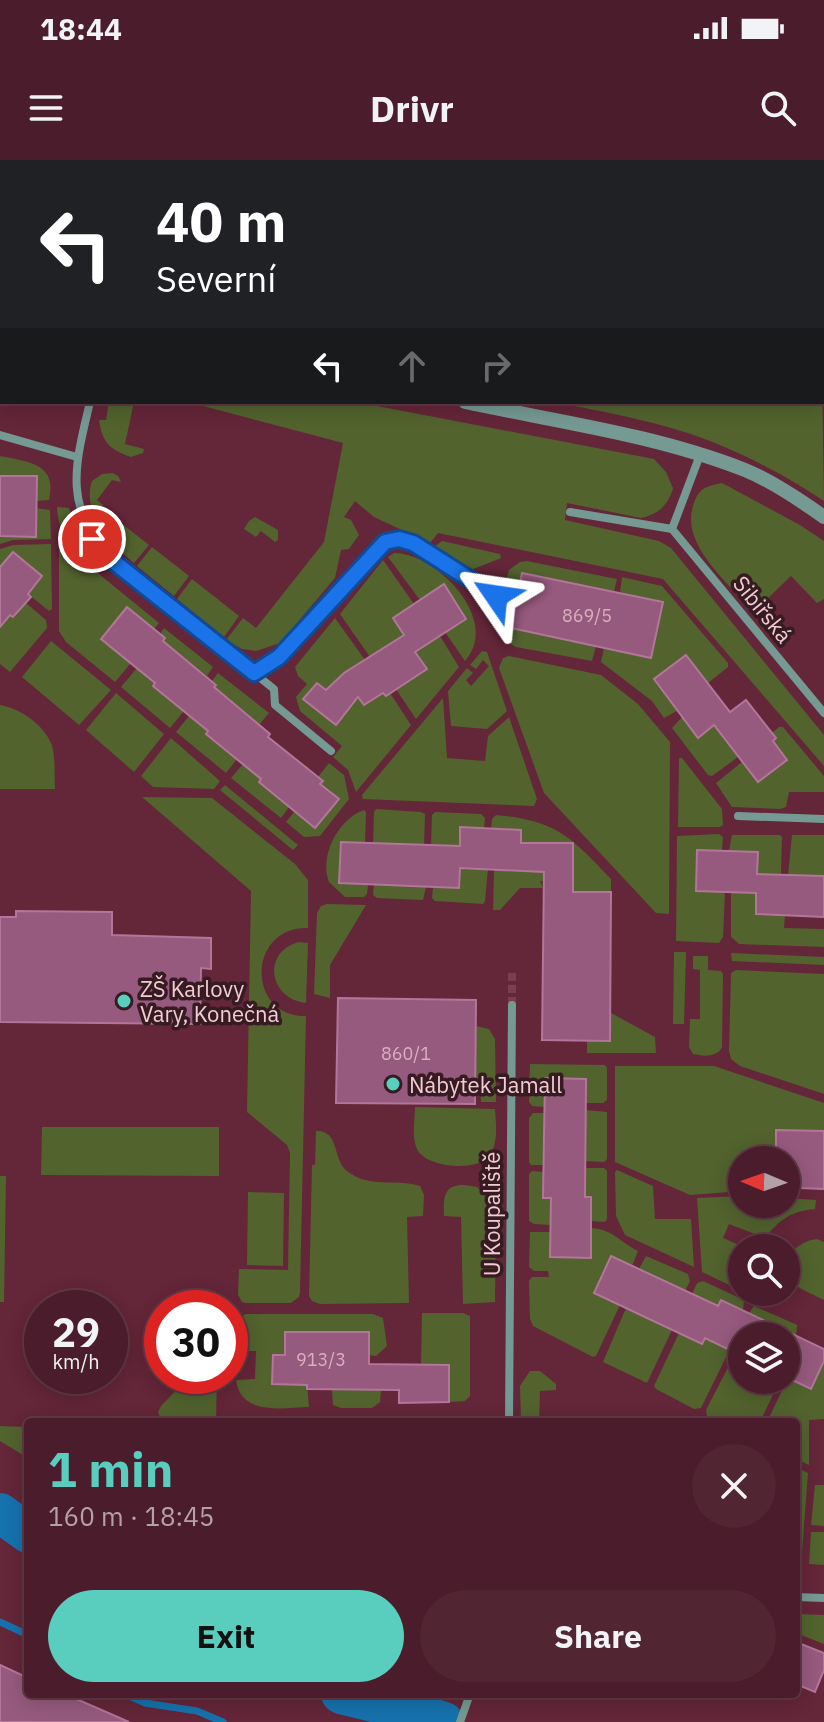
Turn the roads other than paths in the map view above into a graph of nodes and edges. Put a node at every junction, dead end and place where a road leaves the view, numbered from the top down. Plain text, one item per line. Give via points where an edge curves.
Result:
1 (90, 404) edge
2 (475, 404) edge
3 (0, 435) edge
4 (700, 455) junction
5 (77, 457) junction
6 (570, 512) dead end
7 (824, 517) edge
8 (672, 529) junction
9 (496, 596) dead end
10 (254, 673) junction
11 (824, 713) edge
12 (331, 751) dead end
13 (738, 816) dead end
14 (824, 819) edge
15 (512, 1005) tunnel mouth
16 (509, 1418) edge
17 (800, 1597) edge
18 (824, 1598) edge
19 (469, 1698) edge
20 (460, 1722) edge

1 - 5 street
2 - 4 street
3 - 5 street
4 - 7 street via 748,471
4 - 8 street
5 - 10 street via 79,506 92,539
6 - 8 street
8 - 11 street, Sibiřská
9 - 10 street via 413,543 385,542 279,657
10 - 12 street via 274,689 275,705
13 - 14 street
15 - 16 street, U Koupaliště
17 - 18 street
19 - 20 street

